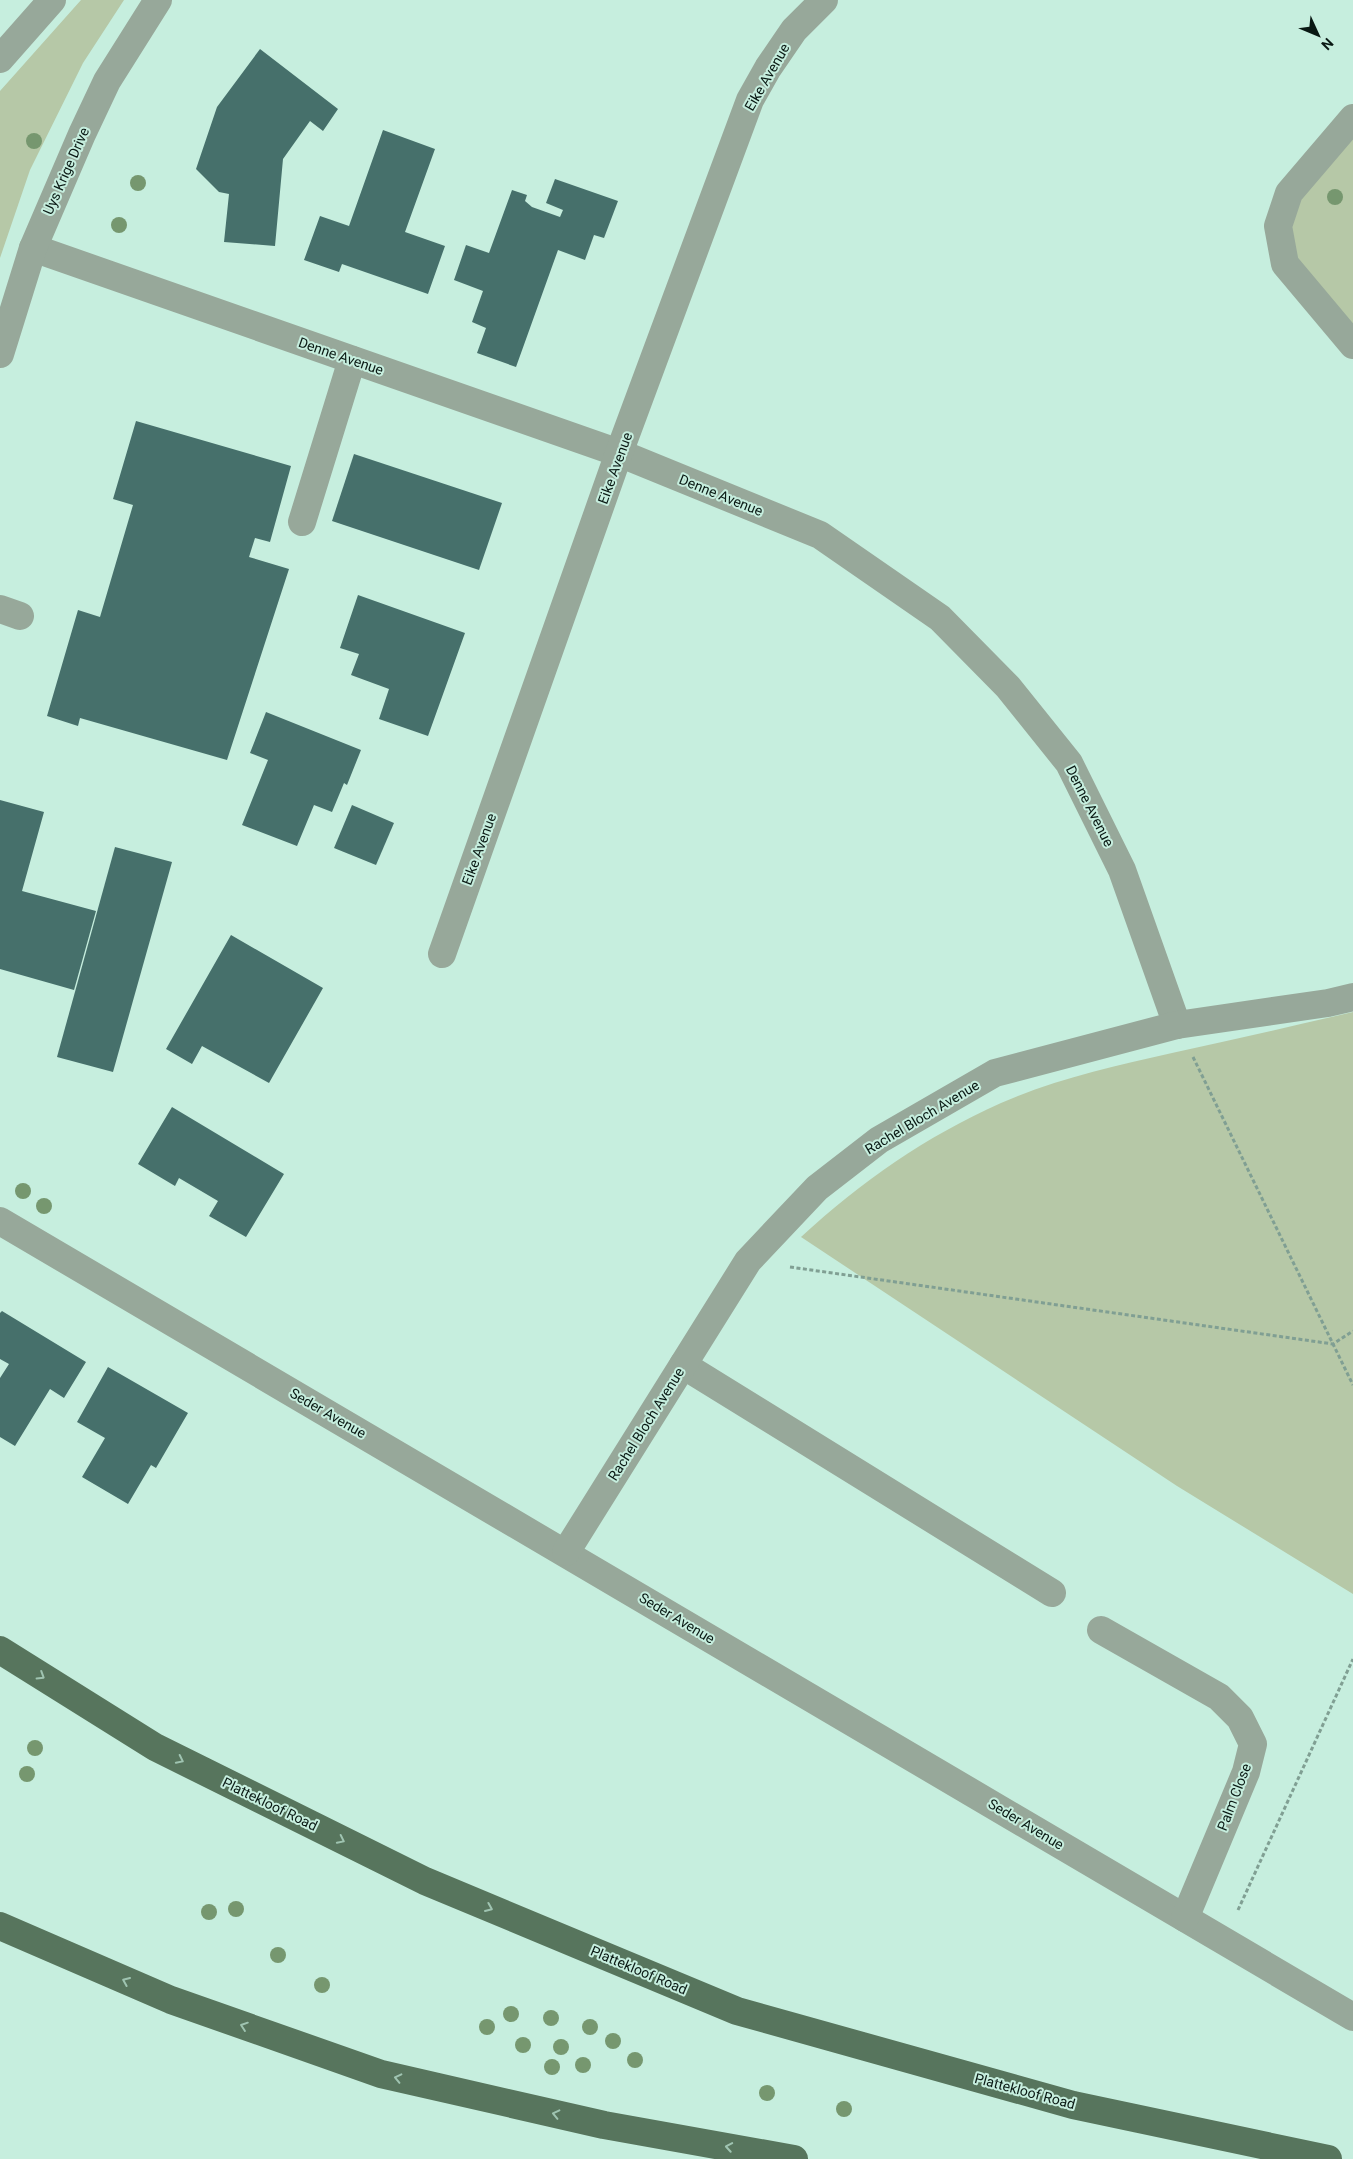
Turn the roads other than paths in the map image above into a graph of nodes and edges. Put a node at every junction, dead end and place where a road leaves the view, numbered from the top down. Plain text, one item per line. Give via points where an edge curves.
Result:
1 (52, 0) edge
2 (158, 0) edge
3 (824, 0) edge
4 (0, 58) edge
5 (1353, 118) edge
6 (33, 248) junction
7 (1353, 345) edge
8 (0, 354) edge
9 (352, 360) junction
10 (619, 453) junction
11 (302, 522) dead end
12 (442, 954) dead end
13 (1353, 997) edge
14 (1177, 1025) junction
15 (0, 1221) edge
16 (682, 1365) junction
17 (566, 1552) junction
18 (1052, 1593) dead end
19 (1102, 1630) dead end
20 (0, 1650) edge
21 (1185, 1918) junction
22 (0, 1926) edge
23 (1353, 2017) edge
24 (794, 2159) edge
25 (1328, 2159) edge

1 - 4 street
2 - 6 street, Uys Krige Drive via 107,81
3 - 10 street, Eike Avenue via 794,30 750,100
5 - 7 street via 1289,193 1278,226 1285,264
6 - 8 street, Uys Krige Drive
6 - 9 street, Denne Avenue
9 - 10 street, Denne Avenue
9 - 11 street
10 - 12 street, Eike Avenue
10 - 14 street, Denne Avenue via 820,535 940,618 1008,687 1074,772 1122,870
13 - 14 street, Rachel Bloch Avenue via 1328,1004
14 - 16 street, Rachel Bloch Avenue via 996,1073 878,1140 817,1188 748,1261
15 - 17 street, Seder Avenue
16 - 17 street, Rachel Bloch Avenue
16 - 18 street
17 - 21 street, Seder Avenue
19 - 21 street, Palm Close via 1219,1697 1240,1718 1253,1744 1246,1772
20 -> 25 main road, Plattekloof Road via 155,1747 425,1881 738,2011 1073,2105
21 - 23 street, Seder Avenue
24 -> 22 main road via 604,2125 381,2074 171,2000

